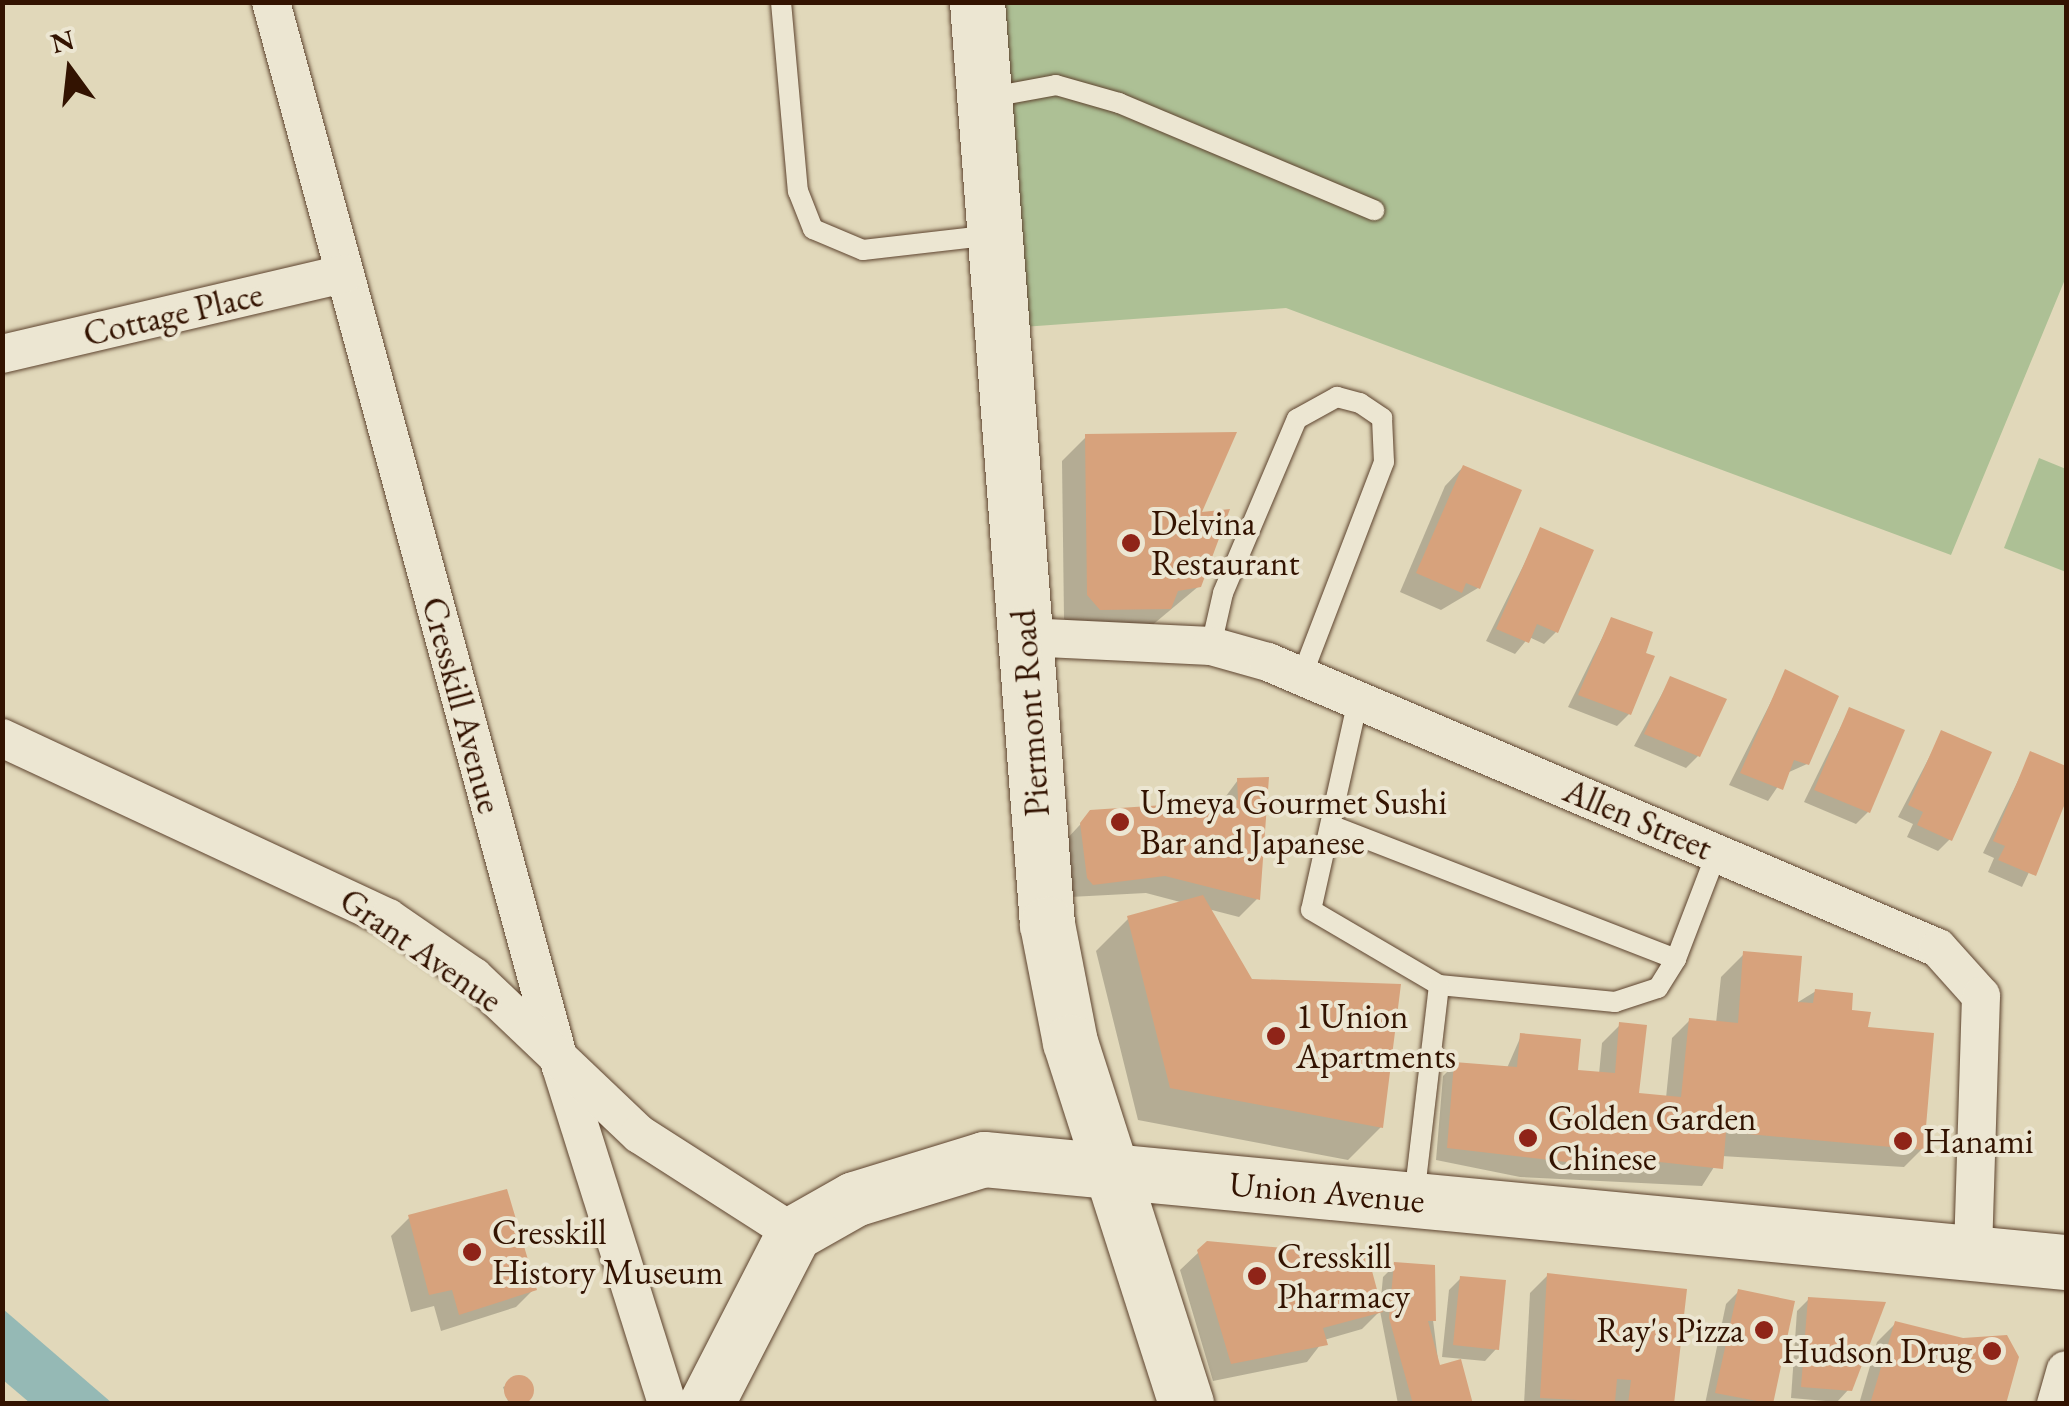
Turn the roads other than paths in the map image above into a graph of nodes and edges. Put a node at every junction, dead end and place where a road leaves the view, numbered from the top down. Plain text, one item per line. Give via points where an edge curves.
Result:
1 (271, 2) edge
2 (781, 2) edge
3 (977, 2) edge
4 (984, 98) junction
5 (1374, 210) dead end
6 (995, 235) junction
7 (344, 274) junction
8 (2, 354) edge
9 (1025, 636) junction
10 (1211, 646) junction
11 (1302, 676) junction
12 (1358, 700) junction
13 (2, 738) edge
14 (1333, 826) junction
15 (1717, 852) junction
16 (1676, 959) junction
17 (1439, 985) junction
18 (561, 1066) junction
19 (1111, 1171) junction
20 (1414, 1200) junction
21 (794, 1233) junction
22 (1973, 1252) junction
23 (2066, 1262) edge
24 (2066, 1370) edge
25 (667, 1404) edge
26 (706, 1404) edge
27 (1186, 1404) edge
28 (2056, 1404) edge

1 - 7 street, Cresskill Avenue
2 - 6 lane via 798,190 814,229 863,250
3 - 4 main road, Piermont Road
4 - 5 lane via 1056,85 1088,94
4 - 6 main road, Piermont Road
6 - 9 main road, Piermont Road
7 - 8 street, Cottage Place
7 - 18 street, Cresskill Avenue
9 - 10 street, Allen Street
9 - 19 main road, Piermont Road via 1047,924 1070,1042
10 - 11 street, Allen Street
10 - 11 lane via 1223,593 1298,419 1337,397 1360,403 1382,418 1384,462
11 - 12 street, Allen Street
12 - 14 lane
12 - 15 street, Allen Street
13 - 18 street, Grant Avenue via 282,861 388,918 474,977
14 - 16 lane
14 - 17 lane via 1311,910
15 - 16 lane
15 - 22 street, Allen Street via 1938,948 1976,986
16 - 17 lane via 1658,988 1615,1002
17 - 20 lane
18 - 21 street, Grant Avenue via 639,1134
18 - 25 street, Cresskill Avenue
19 - 20 main road, Union Avenue
19 - 21 main road, Union Avenue via 984,1159 854,1199
19 - 27 main road, Piermont Road
20 - 22 main road, Union Avenue
21 - 26 main road
22 - 23 main road, Union Avenue
24 - 28 street

